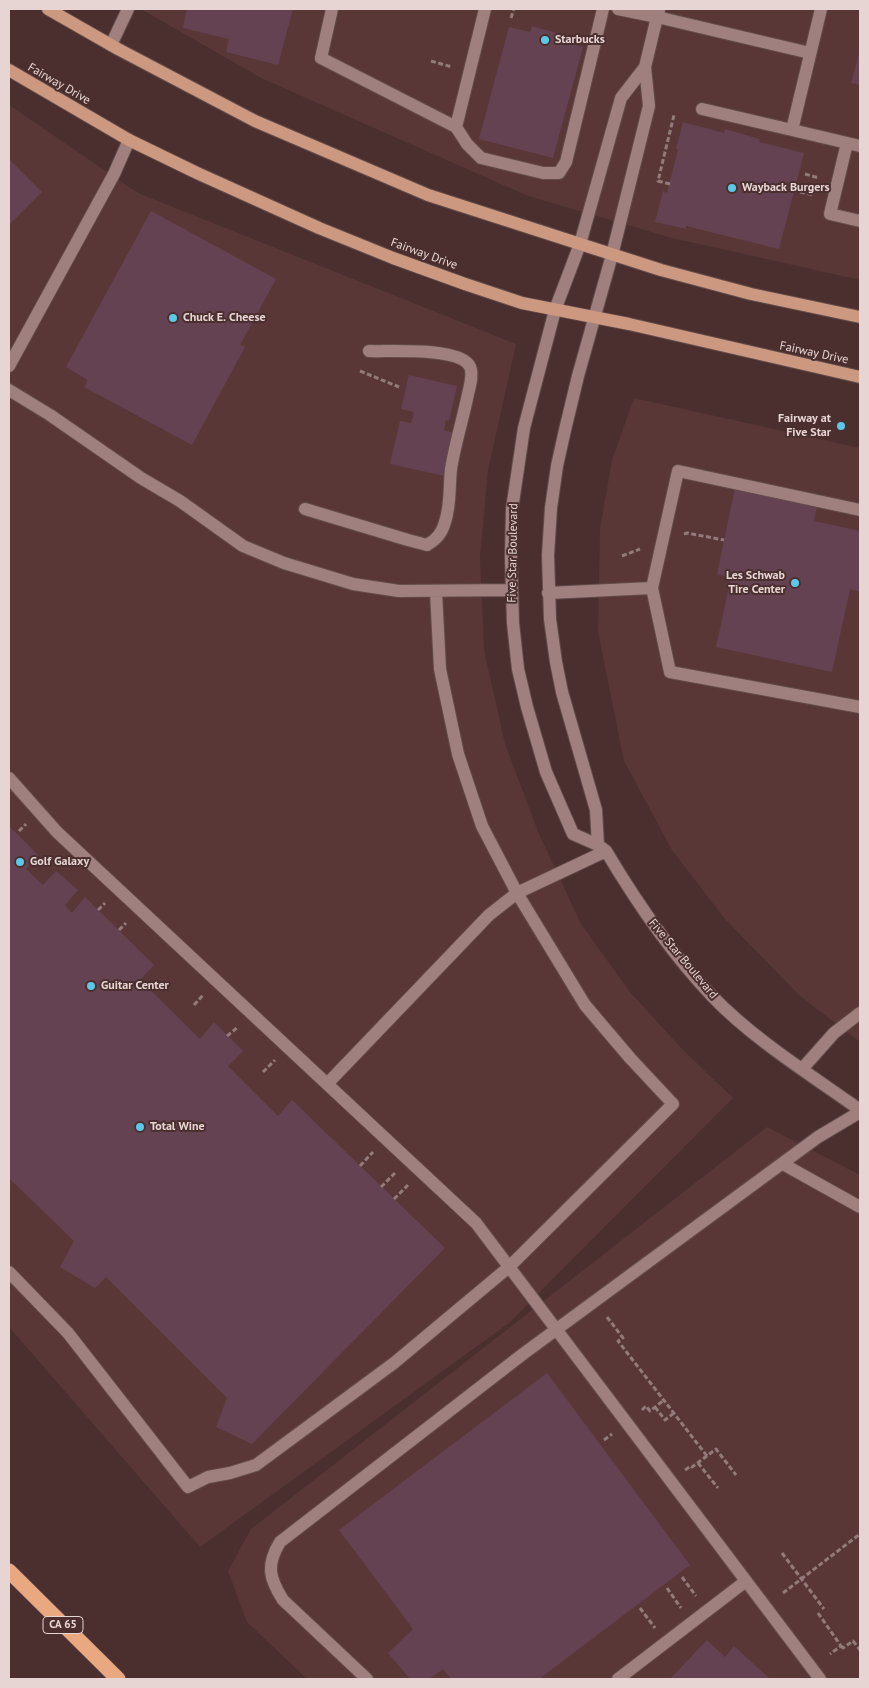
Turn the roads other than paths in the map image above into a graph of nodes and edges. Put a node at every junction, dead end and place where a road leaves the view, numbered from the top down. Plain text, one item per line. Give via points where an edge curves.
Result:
1 (48, 9) edge
2 (128, 9) edge
3 (332, 9) edge
4 (485, 9) edge
5 (604, 9) edge
6 (618, 9) edge
7 (821, 9) edge
8 (658, 13) edge
9 (111, 45) junction
10 (810, 53) junction
11 (645, 67) junction
12 (9, 70) edge
13 (702, 109) dead end
14 (456, 127) junction
15 (792, 130) junction
16 (129, 140) junction
17 (847, 143) junction
18 (860, 146) edge
19 (860, 221) edge
20 (580, 244) junction
21 (612, 255) junction
22 (555, 310) junction
23 (860, 317) edge
24 (595, 319) junction
25 (368, 351) dead end
26 (9, 366) edge
27 (860, 377) edge
28 (9, 390) edge
29 (305, 509) dead end
30 (860, 510) edge
31 (652, 588) junction
32 (512, 590) junction
33 (436, 592) junction
34 (548, 593) junction
35 (860, 707) edge
36 (9, 778) edge
37 (602, 848) junction
38 (517, 893) junction
39 (860, 1013) edge
40 (802, 1069) junction
41 (327, 1084) junction
42 (860, 1111) edge
43 (783, 1164) junction
44 (860, 1207) edge
45 (509, 1267) junction
46 (9, 1272) edge
47 (557, 1329) junction
48 (9, 1571) edge
49 (746, 1581) junction
50 (118, 1679) edge
51 (367, 1679) edge
52 (618, 1679) edge
53 (820, 1679) edge

1 - 9 main road
2 - 9 street
3 - 14 street via 321,58
4 - 14 street
5 - 14 street via 566,162 559,173 543,173 481,158
6 - 8 street
7 - 10 street
8 - 10 street
8 - 11 street
9 - 20 main road via 255,121 361,167 428,194
10 - 15 street
11 - 20 street, Five Star Boulevard via 621,98
11 - 21 street, Five Star Boulevard via 649,106
12 - 16 main road, Fairway Drive
13 - 15 street
15 - 17 street
16 - 22 main road, Fairway Drive via 196,174 393,258 522,303
16 - 26 street via 114,174
17 - 18 street
17 - 19 street via 830,214
20 - 21 main road
20 - 22 street, Five Star Boulevard
21 - 23 main road via 751,294
21 - 24 street, Five Star Boulevard
22 - 24 main road, Fairway Drive
22 - 32 street, Five Star Boulevard via 524,428 518,465 512,509
24 - 27 main road, Fairway Drive
24 - 34 street, Five Star Boulevard via 557,466 551,508
25 - 29 street via 429,351 462,359 469,365 472,372 470,387 451,469 450,506 445,524 438,538 427,544
28 - 33 street via 243,546 284,563 354,584 399,591
30 - 31 street via 678,470
31 - 34 street
31 - 35 street via 670,672
32 - 33 street
32 - 37 street, Five Star Boulevard via 518,669 546,772 573,834
33 - 38 street via 440,669 458,754 482,826
34 - 37 street, Five Star Boulevard via 562,692 596,810
36 - 41 street via 57,832
37 - 38 street
37 - 40 street, Five Star Boulevard via 675,953 713,996
38 - 41 street via 489,915
38 - 45 street via 585,1005 673,1104
39 - 40 street via 834,1033
40 - 42 street, Five Star Boulevard
41 - 45 street via 476,1223
42 - 43 street
43 - 44 street
43 - 47 street
45 - 46 street via 394,1364 256,1465 208,1477 188,1487 68,1333
45 - 47 street
47 - 49 street
47 - 51 street via 280,1542 273,1554 271,1570 274,1585 283,1600
48 - 50 highway, CA 65
49 - 52 street
49 - 53 street

